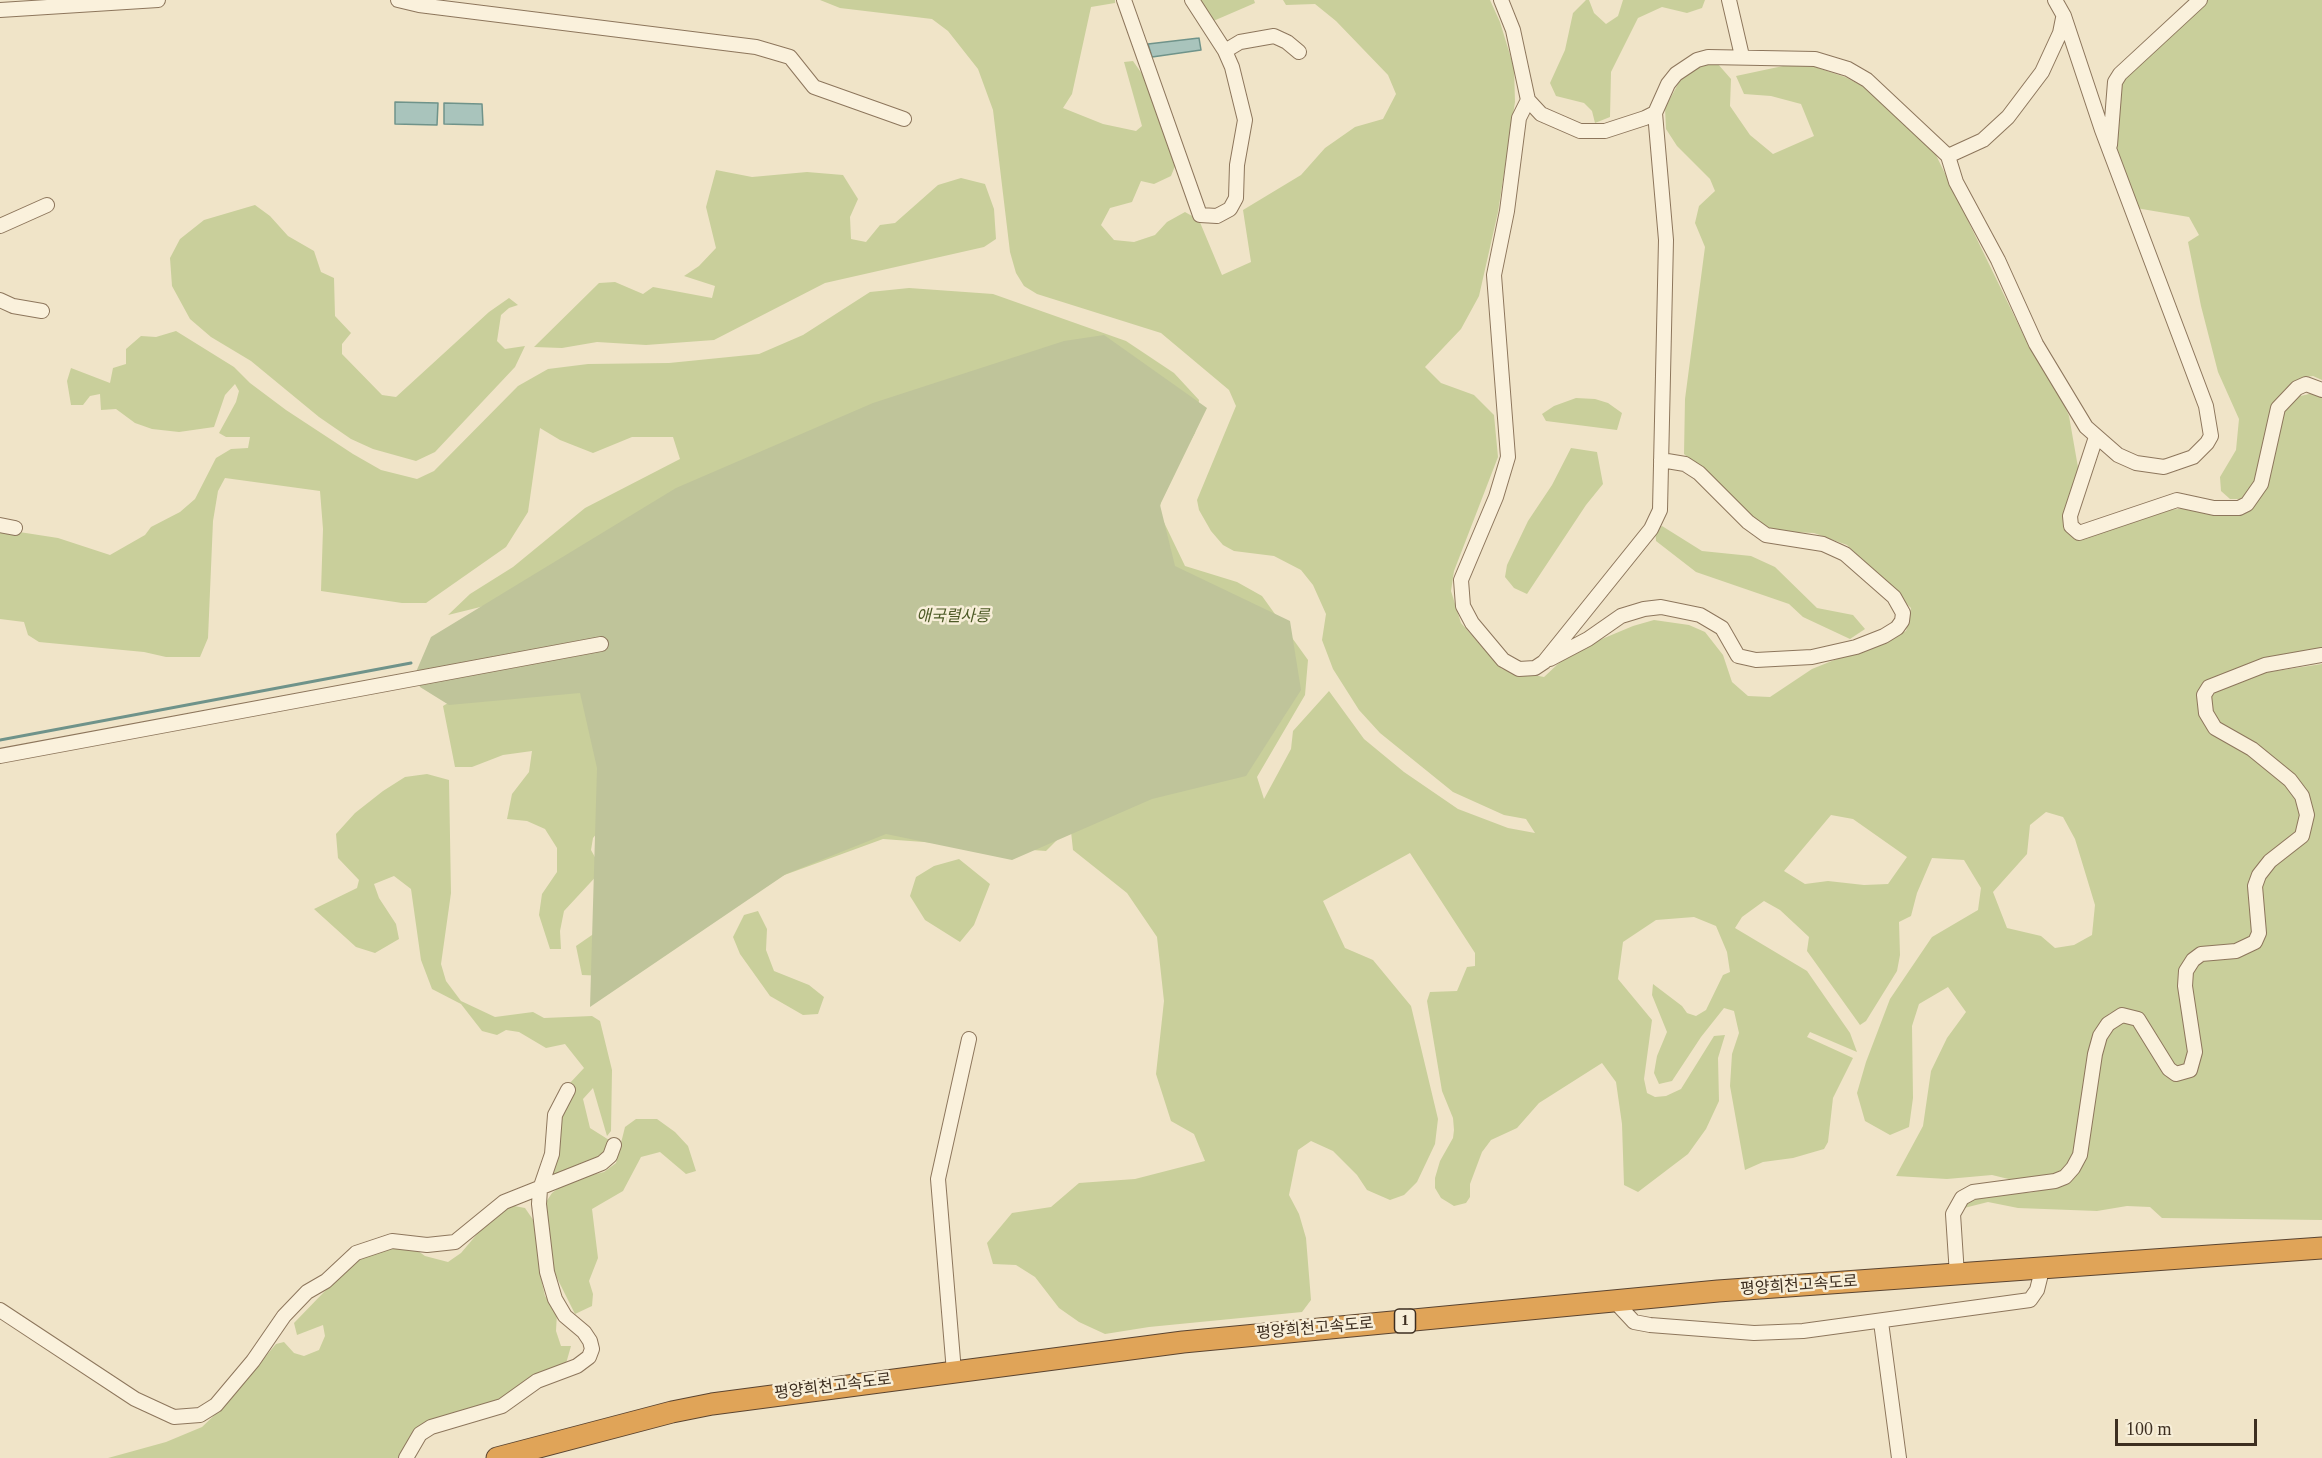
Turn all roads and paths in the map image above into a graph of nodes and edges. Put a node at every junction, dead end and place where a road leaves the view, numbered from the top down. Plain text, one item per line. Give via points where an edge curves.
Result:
1 (158, 0) edge
2 (398, 0) edge
3 (1124, 0) edge
4 (1192, 0) edge
5 (1501, 0) edge
6 (1516, 0) edge
7 (1729, 0) edge
8 (2055, 0) edge
9 (2200, 0) edge
10 (0, 10) edge
11 (1508, 15) junction
12 (2064, 16) junction
13 (1225, 51) junction
14 (1299, 52) dead end
15 (1742, 56) junction
16 (1528, 99) junction
17 (1655, 113) junction
18 (904, 119) dead end
19 (2110, 151) junction
20 (1948, 156) junction
21 (47, 205) dead end
22 (0, 226) edge
23 (0, 300) edge
24 (42, 311) dead end
25 (2322, 390) edge
26 (2096, 437) junction
27 (1661, 460) junction
28 (0, 525) edge
29 (15, 528) dead end
30 (601, 644) dead end
31 (2322, 655) edge
32 (1544, 662) junction
33 (0, 756) edge
34 (969, 1039) dead end
35 (568, 1090) dead end
36 (614, 1145) dead end
37 (542, 1185) junction
38 (2322, 1248) edge
39 (2322, 1254) edge
40 (1957, 1275) junction
41 (2040, 1278) junction
42 (1620, 1307) junction
43 (0, 1310) edge
44 (1881, 1322) junction
45 (954, 1372) junction
46 (406, 1458) edge
47 (497, 1458) edge
48 (529, 1458) edge
49 (1899, 1458) edge

1 - 10 street
2 - 18 street via 756,47 790,57 814,87
3 - 13 street via 1200,215 1209,217 1230,209 1236,198 1245,120
4 - 13 street
5 - 11 street
6 - 11 street
7 - 15 street
8 - 12 street
9 - 19 street via 2115,82
11 - 16 street
12 - 19 street
12 - 20 street via 2042,72 2008,117 1983,140
13 - 14 street via 1240,42 1274,36
15 - 17 street via 1708,57 1686,66 1668,84
15 - 20 street via 1815,59 1848,69 1867,80
16 - 17 street via 1541,114 1580,131 1605,131
16 - 32 street via 1519,118 1509,200 1494,275 1508,458 1461,580 1463,606 1503,660 1519,669 1535,668
17 - 27 street via 1666,240
19 - 26 street via 2200,387 2211,436 2193,457 2164,467 2136,464
20 - 26 street via 1956,182 1998,260 2036,344 2069,402
21 - 22 street
23 - 24 street
25 - 26 street via 2306,384 2278,408 2261,483 2247,504 2239,508 2214,508 2176,500 2079,533 2071,526 2070,516
27 - 32 street via 1658,519
27 - 32 street via 1685,464 1699,473 1748,522 1767,535 1823,544 1845,554 1894,597 1903,613 1902,621 1884,636 1856,648 1812,657 1756,660 1738,656 1722,628 1700,615 1679,609 1644,609 1621,616
28 - 29 street
30 - 33 street
31 - 40 street via 2265,665 2209,687 2204,695 2206,713 2215,728 2252,749 2290,780 2302,796 2307,815 2302,836 2259,875 2255,886 2259,933 2255,942 2236,951 2201,954 2186,971 2195,1052 2190,1070 2176,1074 2169,1070 2138,1019 2122,1015 2108,1024 2095,1054 2079,1155 2073,1168 2055,1181 1973,1192 1962,1198 1953,1214
34 - 45 street via 938,1179
35 - 37 street via 557,1107 552,1154
36 - 37 street via 602,1163
37 - 43 street via 504,1202 455,1242 427,1245 392,1241 356,1253 326,1281 307,1292 216,1405 200,1415 174,1417 135,1399
37 - 46 street via 539,1204 547,1272 559,1307 590,1341 589,1357 577,1366 537,1381 502,1406 430,1427 420,1434
38 - 40 highway, 평양희천고속도로 / 1
39 - 41 highway, 평양희천고속도로 / 1
40 - 45 highway, 평양희천고속도로 / 1 via 1718,1291 1194,1340
41 - 42 highway, 평양희천고속도로 / 1
41 - 44 street via 2030,1300
42 - 44 street via 1634,1322 1693,1330 1803,1331
42 - 48 highway, 평양희천고속도로 / 1 via 750,1405 695,1414
44 - 49 street
45 - 47 highway, 평양희천고속도로 / 1 via 712,1404

